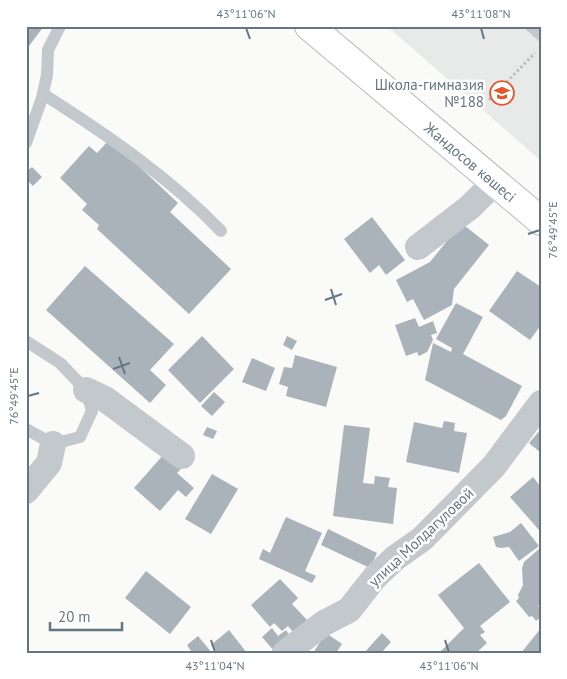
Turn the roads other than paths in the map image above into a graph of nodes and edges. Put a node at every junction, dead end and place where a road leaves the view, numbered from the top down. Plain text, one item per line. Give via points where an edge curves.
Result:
1 (60, 26) edge
2 (309, 26) edge
3 (530, 26) edge
4 (541, 35) edge
5 (43, 94) junction
6 (26, 142) edge
7 (495, 182) junction
8 (541, 221) edge
9 (221, 231) dead end
10 (418, 247) dead end
11 (26, 341) edge
12 (86, 390) junction
13 (541, 403) edge
14 (26, 429) edge
15 (53, 444) junction
16 (182, 456) dead end
17 (26, 491) edge
18 (285, 653) edge

1 - 5 lane via 48,50
2 - 7 main road, Жандосов көшесі
3 - 4 lane
5 - 6 lane
5 - 9 lane via 137,158 198,207
7 - 8 main road, Жандосов көшесі
7 - 10 street via 470,207
11 - 12 lane via 60,363
12 - 15 lane via 92,411 80,437
12 - 16 street via 105,399
13 - 18 street, улица Молдагуловой via 494,466 422,539 375,577 349,610 324,623
14 - 15 lane
15 - 17 street via 49,463

